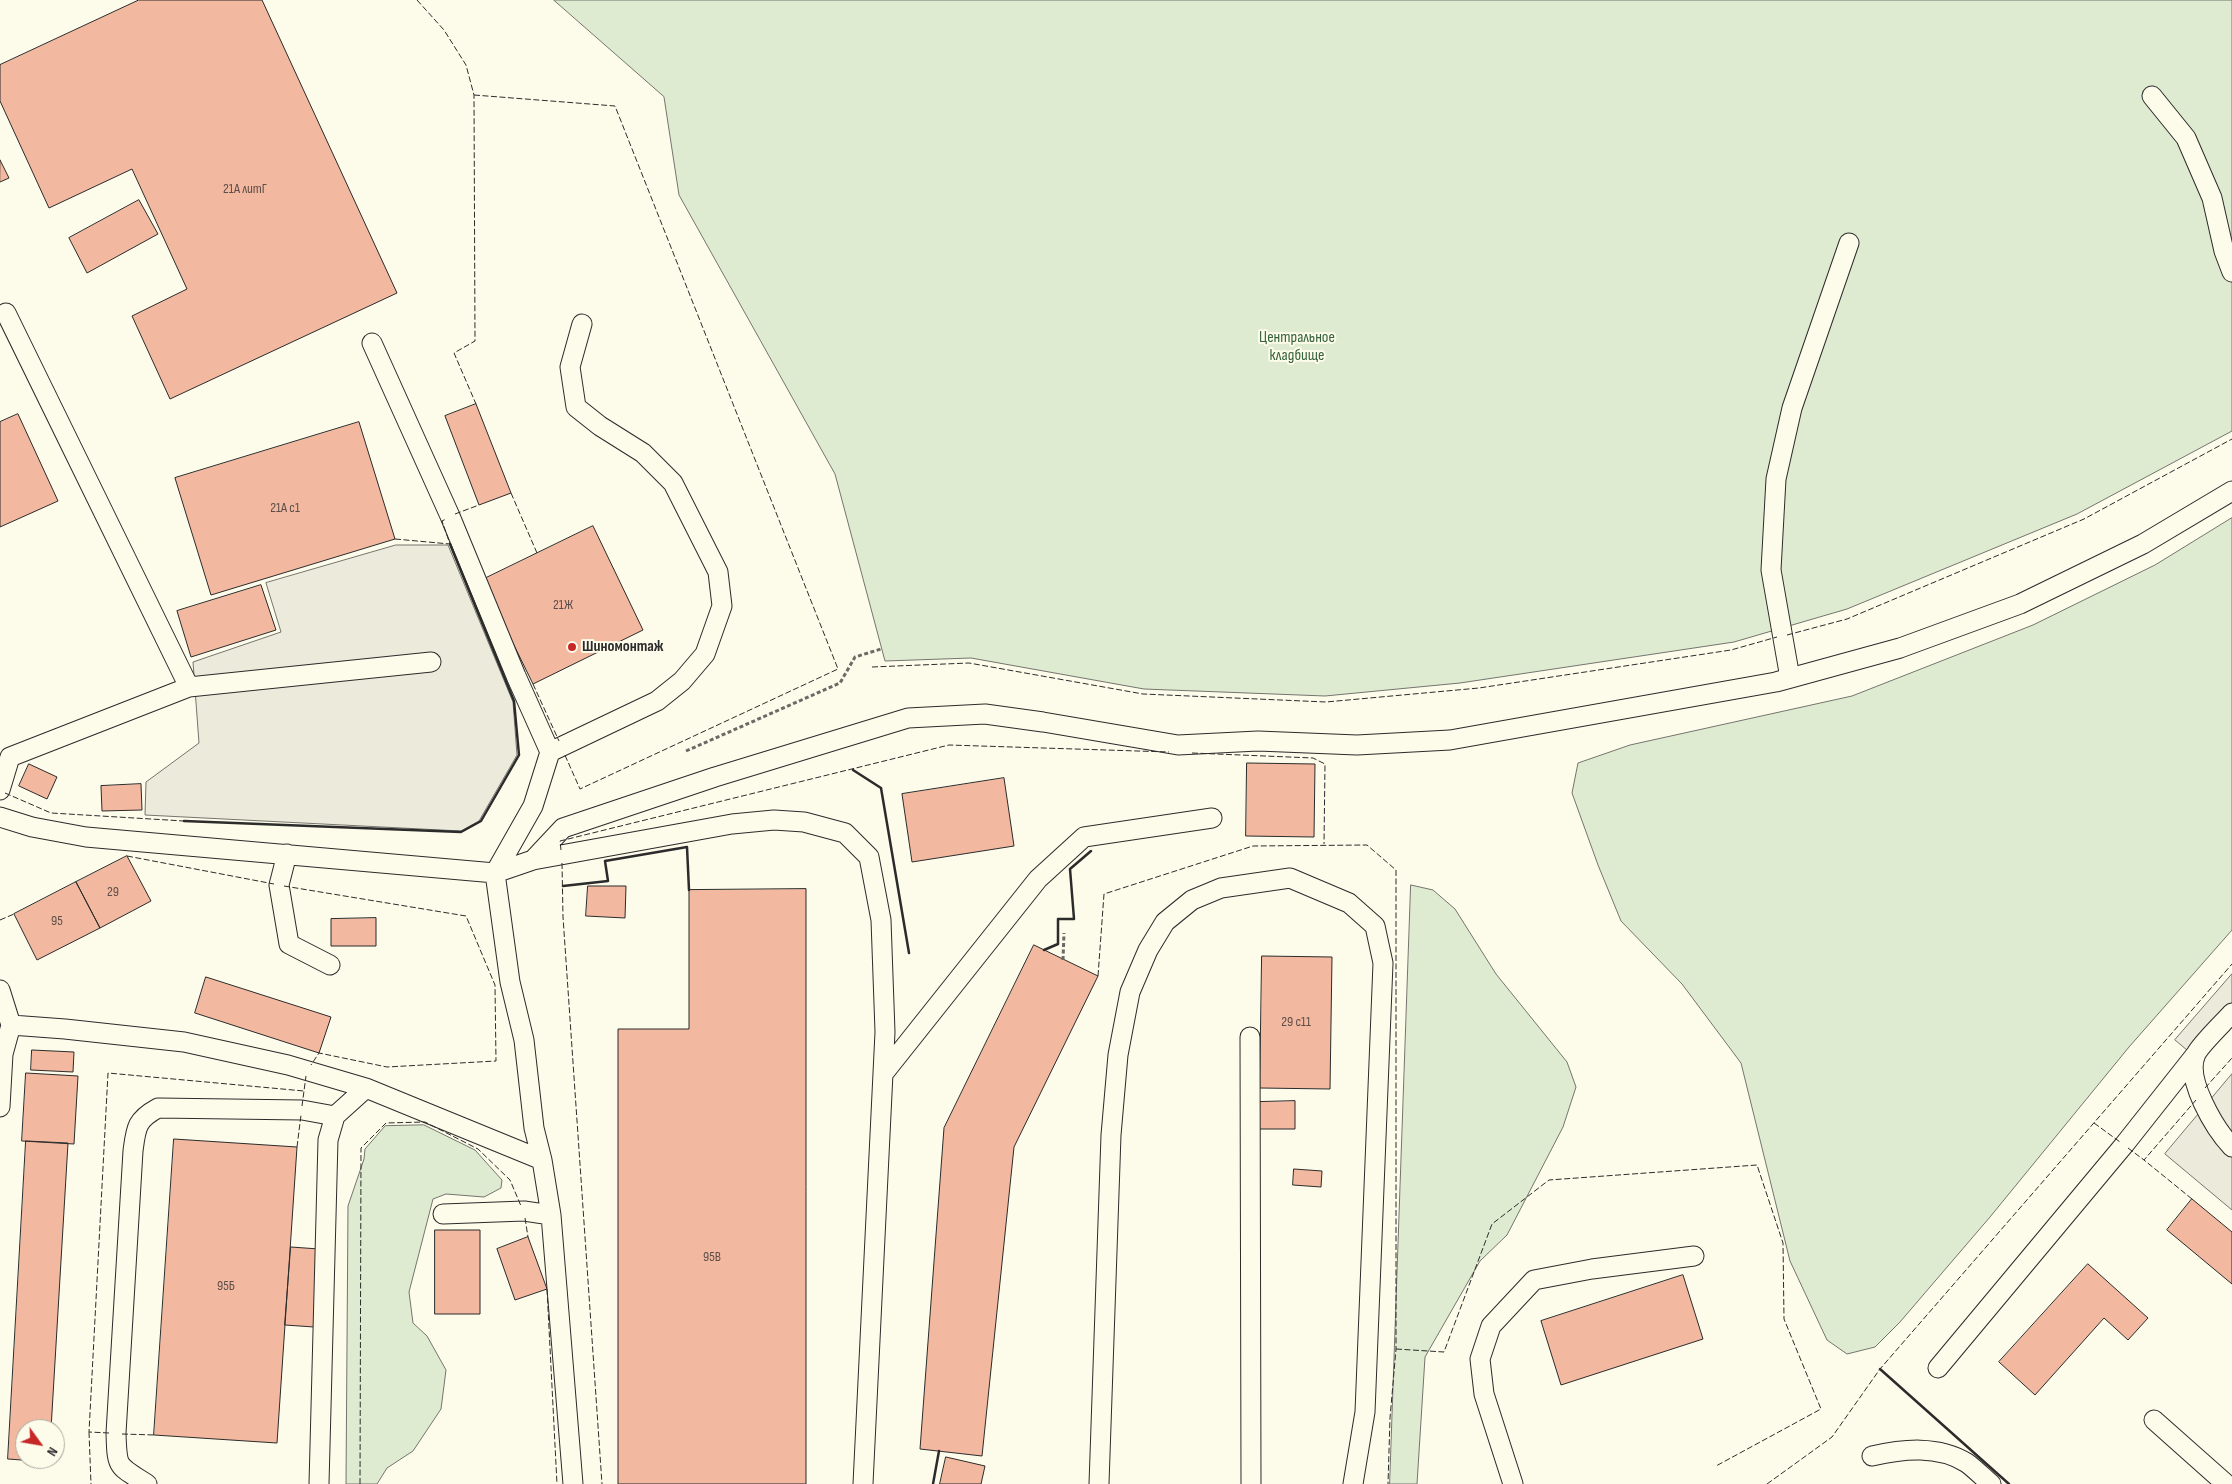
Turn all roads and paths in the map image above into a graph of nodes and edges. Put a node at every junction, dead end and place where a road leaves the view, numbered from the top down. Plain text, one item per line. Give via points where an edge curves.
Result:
1 (2152, 96) dead end
2 (1849, 243) dead end
3 (2232, 272) edge
4 (6, 313) dead end
5 (582, 324) dead end
6 (372, 343) dead end
7 (2232, 491) edge
8 (882, 649) dead end
9 (431, 662) dead end
10 (1790, 678) junction
11 (189, 687) junction
12 (550, 752) junction
13 (681, 753) dead end
14 (5, 754) edge
15 (0, 790) edge
16 (0, 817) edge
17 (1212, 818) dead end
18 (287, 854) junction
19 (533, 860) junction
20 (495, 873) junction
21 (1064, 933) dead end
22 (1063, 960) dead end
23 (330, 964) dead end
24 (0, 990) edge
25 (2232, 1014) edge
26 (11, 1026) junction
27 (1250, 1037) dead end
28 (2196, 1054) junction
29 (883, 1074) junction
30 (366, 1088) junction
31 (0, 1107) edge
32 (335, 1116) junction
33 (2232, 1147) edge
34 (542, 1160) junction
35 (443, 1214) dead end
36 (552, 1215) junction
37 (1694, 1256) dead end
38 (1938, 1368) dead end
39 (2154, 1420) dead end
40 (1872, 1456) dead end
41 (147, 1484) edge
42 (319, 1484) edge
43 (573, 1484) edge
44 (864, 1484) edge
45 (1099, 1484) edge
46 (1251, 1484) edge
47 (1353, 1484) edge
48 (1513, 1484) edge
49 (1990, 1484) edge
50 (2226, 1484) edge

1 - 3 lane via 2186,138 2212,198
2 - 10 lane via 1792,408 1776,479 1771,570
4 - 11 lane
5 - 12 lane via 570,367 576,407 643,453 673,483 718,572 722,606 705,654 682,681 657,701
6 - 12 lane
7 - 10 lane via 2143,544 2020,604 1900,648
8 - 13 path via 855,657 840,683
9 - 11 lane
10 - 19 lane via 1450,740 1366,744 1258,741 1178,745 985,714 908,718 563,828
11 - 14 lane
12 - 20 lane via 533,806
14 - 15 lane
16 - 18 lane via 86,837
17 - 29 lane via 1084,837 1038,879
18 - 20 lane
18 - 23 lane via 279,885 290,944
19 - 20 lane
19 - 29 lane via 740,823 774,820 804,822 845,833 869,857 881,920 885,1032
20 - 34 lane via 510,982 524,1040 534,1128
21 - 22 path
24 - 26 lane
25 - 28 lane
26 - 30 lane via 184,1042 288,1065
26 - 31 lane via 3,1054
27 - 46 lane
28 - 33 lane via 2194,1068 2205,1110
28 - 38 lane
29 - 44 lane
30 - 32 lane
30 - 34 lane
32 - 41 lane via 302,1110 158,1108 145,1115 136,1127 116,1433 117,1461
32 - 42 lane via 328,1140
34 - 36 lane
35 - 36 lane via 524,1211
36 - 43 lane
37 - 48 lane via 1534,1280 1491,1326 1480,1359 1484,1394
39 - 50 lane
40 - 49 lane via 1899,1450 1943,1453 1966,1463
45 - 47 lane via 1111,1135 1118,1055 1130,992 1148,950 1165,922 1192,900 1221,888 1290,878 1349,903 1374,926 1383,963 1365,1412

